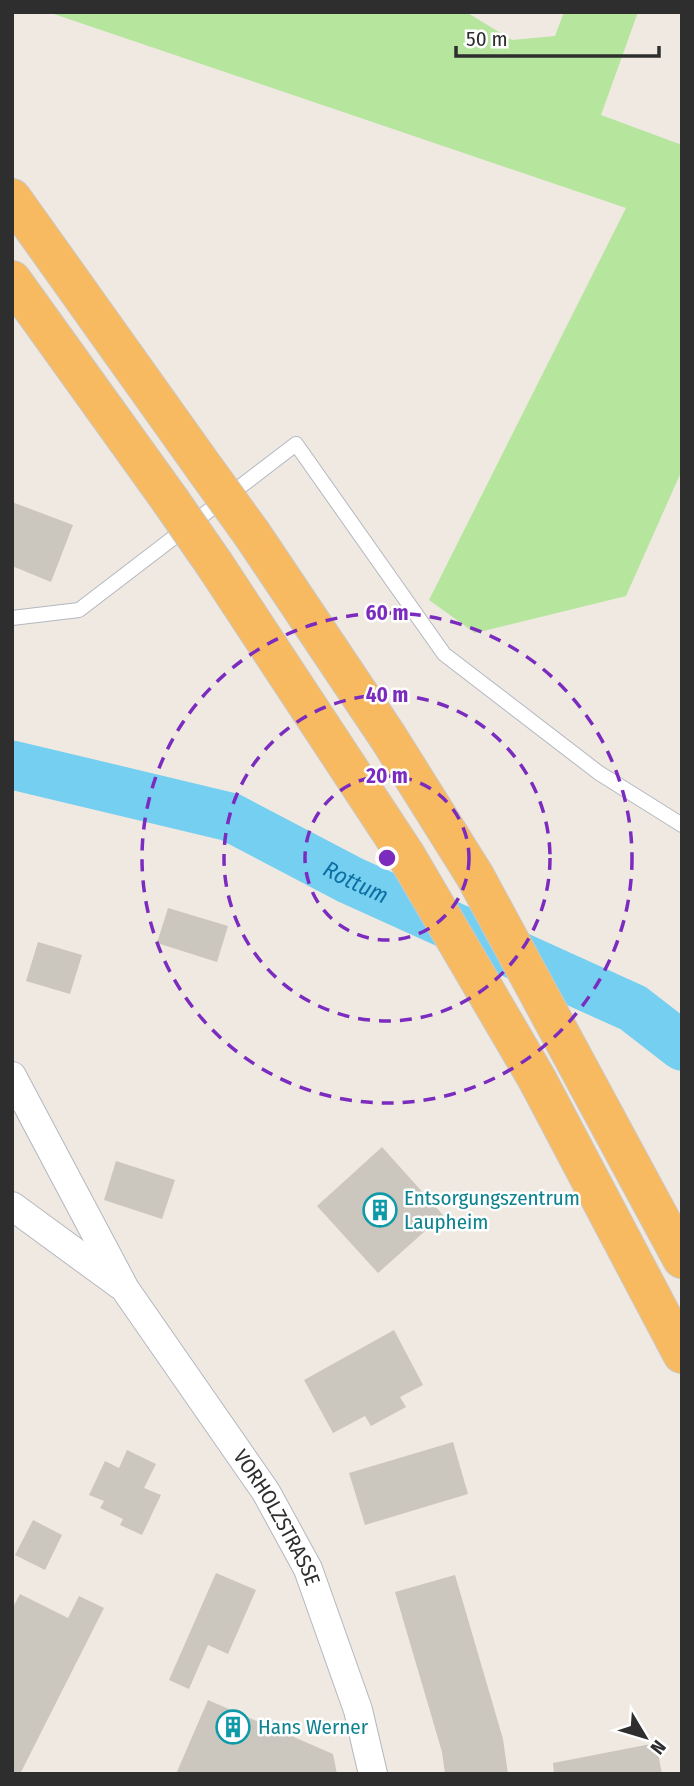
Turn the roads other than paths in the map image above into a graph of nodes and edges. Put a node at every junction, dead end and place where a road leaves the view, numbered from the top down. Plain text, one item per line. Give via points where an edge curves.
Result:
1 (12, 198) edge
2 (12, 280) edge
3 (12, 618) edge
4 (682, 825) edge
5 (12, 1076) edge
6 (12, 1206) edge
7 (682, 1259) edge
8 (125, 1289) junction
9 (682, 1354) edge
10 (373, 1774) edge

1 - 7 highway, bridge via 252,534 388,737 475,876
2 - 9 highway, bridge via 215,565 407,857 537,1079
3 - 4 lane via 79,610 296,444 444,654 599,774
5 - 8 street, VORHOLZSTRASSE
6 - 8 street, VORHOLZSTRASSE
8 - 10 street, VORHOLZSTRASSE via 266,1492 308,1569 358,1710

